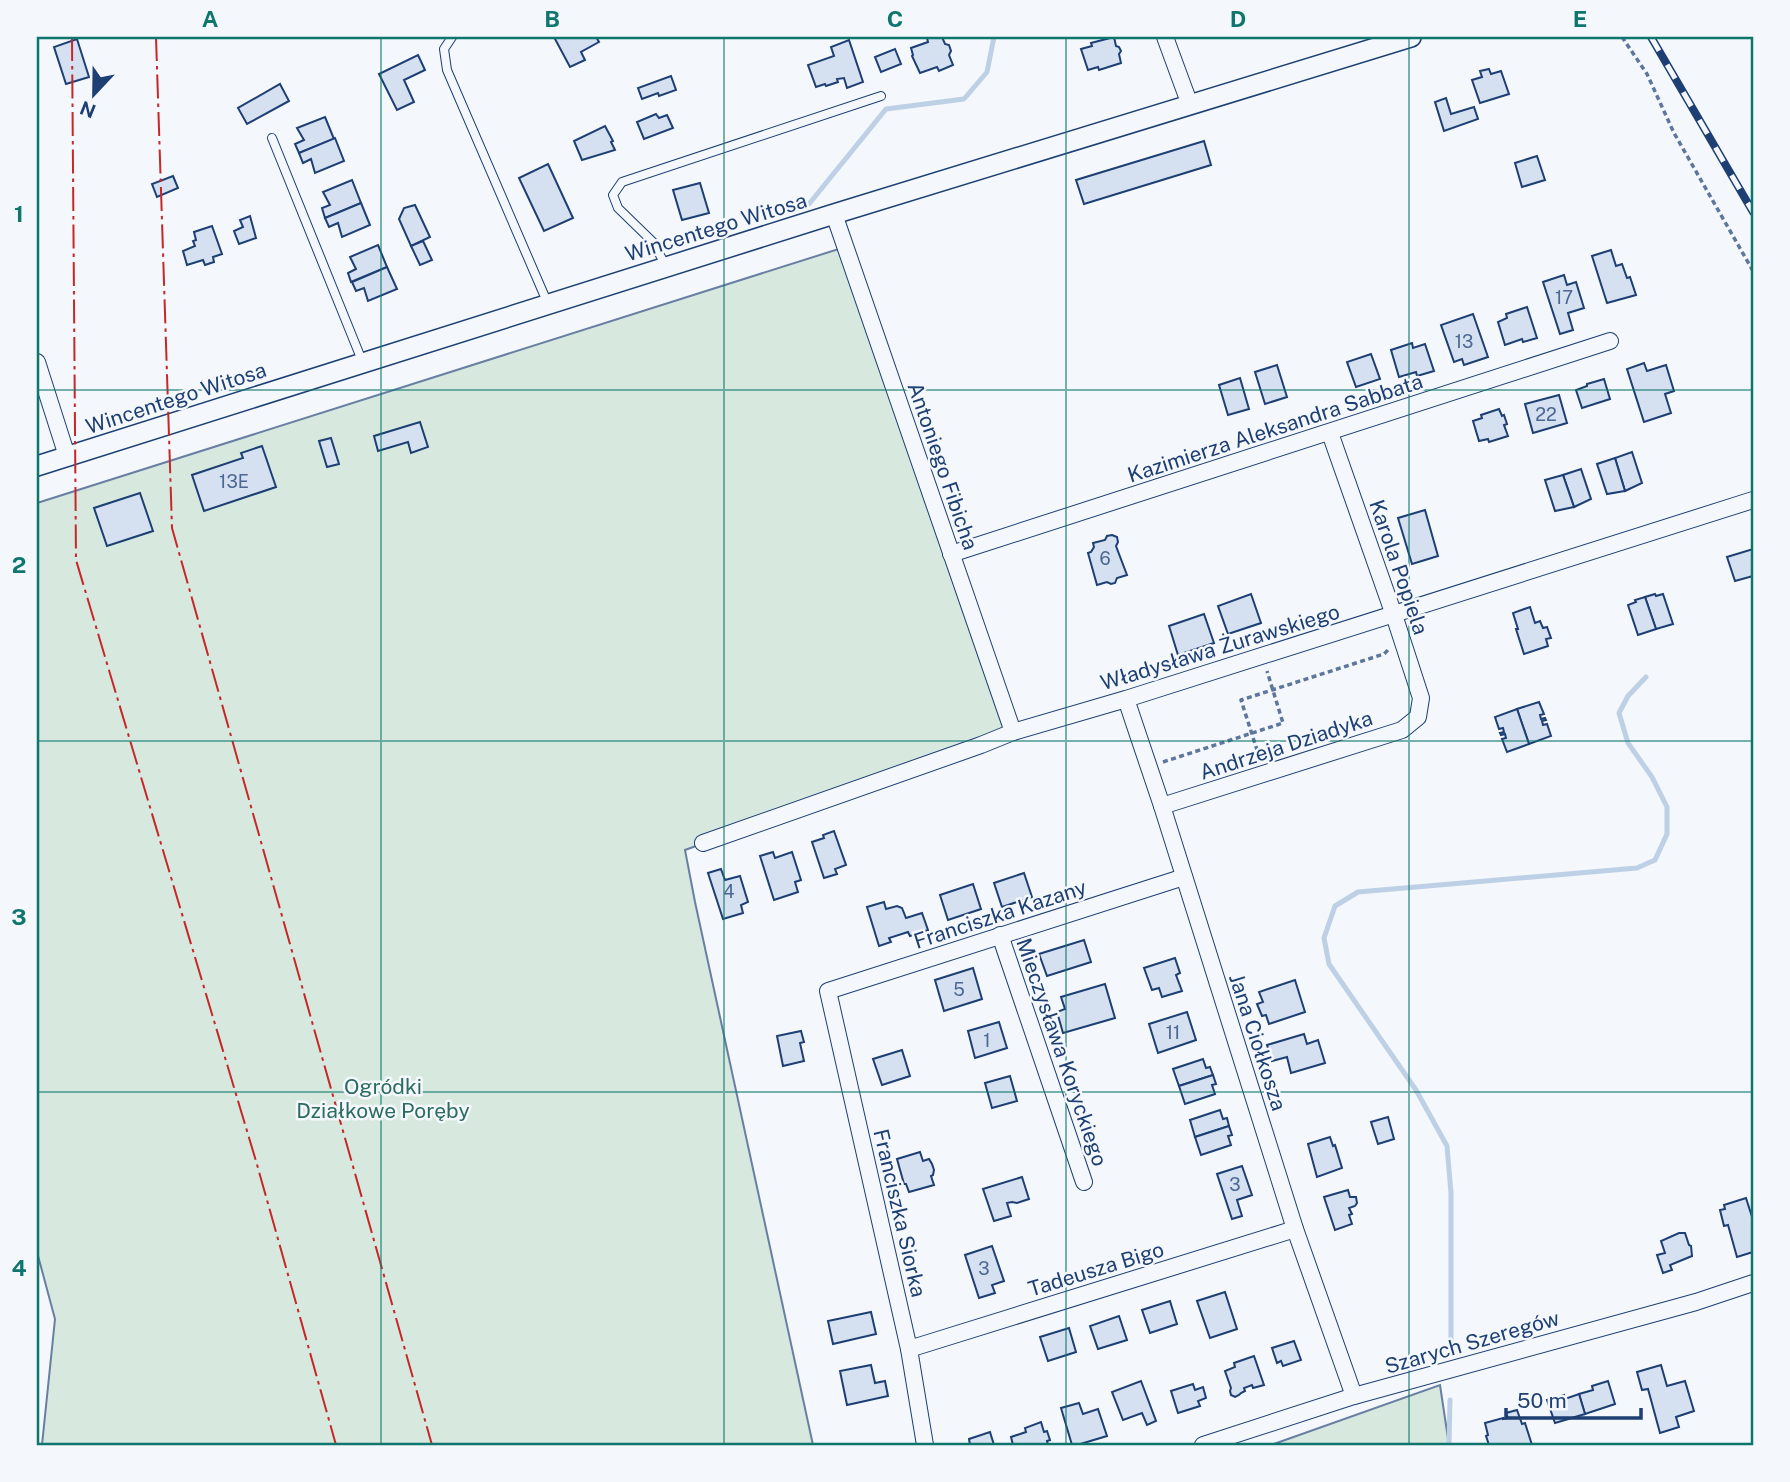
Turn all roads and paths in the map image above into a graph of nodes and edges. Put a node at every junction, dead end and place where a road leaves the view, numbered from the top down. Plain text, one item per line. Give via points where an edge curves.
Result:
1 (452, 37) edge
2 (1165, 37) edge
3 (1411, 37) edge
4 (1622, 37) edge
5 (881, 96) dead end
6 (1190, 104) junction
7 (272, 138) dead end
8 (834, 214) junction
9 (666, 267) junction
10 (1753, 271) edge
11 (548, 304) junction
12 (1611, 341) dead end
13 (37, 362) edge
14 (363, 363) junction
15 (1330, 433) junction
16 (67, 456) junction
17 (37, 466) edge
18 (1753, 500) edge
19 (951, 554) junction
20 (1394, 615) junction
21 (1402, 637) junction
22 (1263, 656) junction
23 (1273, 690) junction
24 (1126, 699) junction
25 (1418, 717) joint
26 (1013, 732) junction
27 (1251, 733) junction
28 (1148, 767) junction
29 (1283, 767) junction
30 (1162, 806) junction
31 (703, 843) dead end
32 (1184, 877) junction
33 (1000, 935) junction
34 (828, 991) joint
35 (1084, 1182) dead end
36 (1295, 1229) junction
37 (1753, 1283) edge
38 (909, 1349) junction
39 (1354, 1396) junction
40 (925, 1445) edge
41 (1203, 1445) edge

1 - 11 lane via 444,49 447,70
2 - 6 street
3 - 6 street, Wincentego Witosa
4 - 10 path via 1647,74 1674,133
5 - 9 lane via 622,182 613,195 618,208 654,243
6 - 8 street, Wincentego Witosa
7 - 14 lane
8 - 9 street, Wincentego Witosa
8 - 19 street, Antoniego Fibicha
9 - 11 street, Wincentego Witosa
11 - 14 street, Wincentego Witosa
12 - 15 street, Kazimierza Aleksandra Sabbata
13 - 16 street
14 - 16 street, Wincentego Witosa
15 - 19 street, Kazimierza Aleksandra Sabbata
15 - 20 street, Karola Popiela
16 - 17 street, Wincentego Witosa
18 - 20 street, Władysława Żurawskiego
19 - 26 street, Antoniego Fibicha
20 - 21 street, Karola Popiela
20 - 22 street, Władysława Żurawskiego
21 - 23 path via 1384,654
21 - 25 street, Karola Popiela via 1421,698
22 - 23 path
22 - 24 street, Władysława Żurawskiego
23 - 27 path via 1241,700
23 - 27 path via 1283,723
24 - 26 street, Władysława Żurawskiego
24 - 28 street, Jana Ciołkosza
25 - 29 street, Andrzeja Dziadyka via 1402,730
26 - 31 street, Władysława Żurawskiego
27 - 28 path
27 - 29 path via 1258,753 1276,748
28 - 30 street, Jana Ciołkosza
29 - 30 street, Andrzeja Dziadyka
30 - 32 street, Jana Ciołkosza
32 - 33 street, Franciszka Kazany
32 - 36 street, Jana Ciołkosza
33 - 34 street, Franciszka Kazany
33 - 35 street, Mieczysława Koryckiego
34 - 38 street, Franciszka Siorka
36 - 38 street, Tadeusza Bigo
36 - 39 street, Jana Ciołkosza
37 - 39 street, Szarych Szeregów
38 - 40 street, Franciszka Siorka
39 - 41 street, Szarych Szeregów

